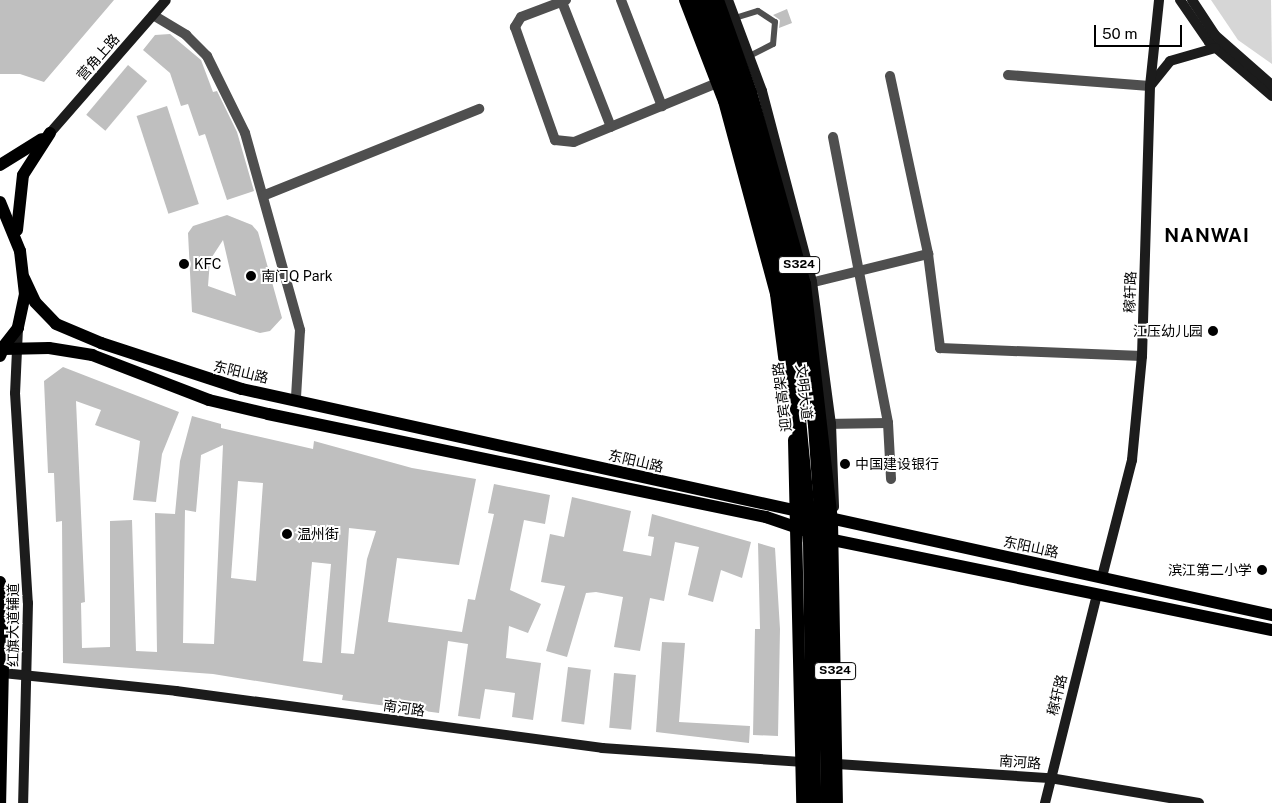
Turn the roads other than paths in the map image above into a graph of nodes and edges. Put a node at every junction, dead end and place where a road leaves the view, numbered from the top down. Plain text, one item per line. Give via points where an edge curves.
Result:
1 (166, 0) edge
2 (621, 0) edge
3 (685, 0) edge
4 (696, 0) edge
5 (709, 0) edge
6 (718, 0) edge
7 (728, 0) edge
8 (1180, 0) edge
9 (1192, 0) edge
10 (564, 1) edge
11 (1158, 2) edge
12 (153, 15) junction
13 (735, 18) junction
14 (1215, 48) junction
15 (751, 55) junction
16 (1008, 75) dead end
17 (890, 76) dead end
18 (717, 83) junction
19 (1272, 85) edge
20 (1150, 86) junction
21 (1272, 96) edge
22 (662, 106) junction
23 (479, 109) dead end
24 (611, 127) junction
25 (50, 133) junction
26 (833, 137) dead end
27 (0, 165) edge
28 (265, 195) junction
29 (0, 202) edge
30 (17, 237) junction
31 (928, 254) junction
32 (862, 273) junction
33 (24, 278) junction
34 (809, 283) junction
35 (18, 328) junction
36 (17, 349) junction
37 (1, 352) edge
38 (1142, 356) junction
39 (296, 398) junction
40 (888, 423) junction
41 (827, 424) junction
42 (890, 478) dead end
43 (796, 508) junction
44 (832, 520) junction
45 (797, 526) junction
46 (833, 540) junction
47 (1102, 577) junction
48 (0, 582) edge
49 (1097, 595) junction
50 (1272, 615) edge
51 (1272, 630) edge
52 (3, 674) junction
53 (26, 675) junction
54 (801, 762) junction
55 (837, 764) junction
56 (1050, 778) junction
57 (0, 803) edge
58 (22, 803) edge
59 (802, 803) edge
60 (814, 803) edge
61 (828, 803) edge
62 (837, 803) edge
63 (1045, 803) edge
64 (1199, 803) edge

1 - 12 street, 营角上路
2 - 22 street
3 - 18 main road, 文明大道 / S324
4 - 60 highway, 迎宾高架路 via 733,98 786,294 810,542
5 - 61 highway via 743,94 798,292 815,425 823,540
6 - 34 main road, 文明大道 / S324 via 751,92
7 - 13 street
8 - 14 street
9 - 19 street via 1215,35
10 - 24 street
10 - 24 street via 521,16 515,27 555,140 574,142
11 - 20 street, 稼轩路
12 - 25 street, 营角上路
12 - 28 street via 186,35 207,56 245,134
13 - 15 street
13 - 15 lane via 758,11 775,22 773,44
14 - 20 street via 1170,61
14 - 21 street
15 - 34 street
16 - 20 street
17 - 31 street
18 - 22 street
18 - 43 main road, 文明大道 / S324 via 776,294 793,427
20 - 38 street, 稼轩路
22 - 24 street
23 - 28 street
25 - 27 main road
25 - 30 main road via 23,175 17,200
26 - 32 street
28 - 39 street via 300,330
29 - 30 main road
30 - 33 main road
31 - 32 street
31 - 38 street via 940,348
32 - 34 street
32 - 40 street
33 - 35 main road
33 - 39 main road, 东阳山路 via 43,314 92,339 188,374
34 - 41 main road, 文明大道 / S324
35 - 36 street, 红旗大道辅道
35 - 37 main road
36 - 37 main road, 东阳山路
36 - 45 main road, 东阳山路 via 92,355 210,400
36 - 53 street, 红旗大道辅道
38 - 47 street, 稼轩路 via 1132,460
39 - 43 main road, 东阳山路
40 - 41 street
40 - 42 street
41 - 44 main road, 文明大道 / S324
43 - 44 main road, 东阳山路
43 - 45 main road, 文明大道 / S324
44 - 46 main road, 文明大道 / S324
44 - 47 main road, 东阳山路
45 - 46 main road, 东阳山路
45 - 54 main road, 文明大道 / S324
46 - 49 main road, 东阳山路
46 - 55 main road, 文明大道 / S324
47 - 50 main road, 东阳山路
48 - 52 main road
49 - 51 main road, 东阳山路
49 - 56 street, 稼轩路
52 - 53 street, 南河路
52 - 57 main road
53 - 54 street, 南河路 via 602,748
53 - 58 street, 红旗大道辅道
54 - 59 main road, 文明大道 / S324
55 - 56 street, 南河路
55 - 62 main road, 文明大道 / S324
56 - 63 street, 稼轩路
56 - 64 street, 南河路

